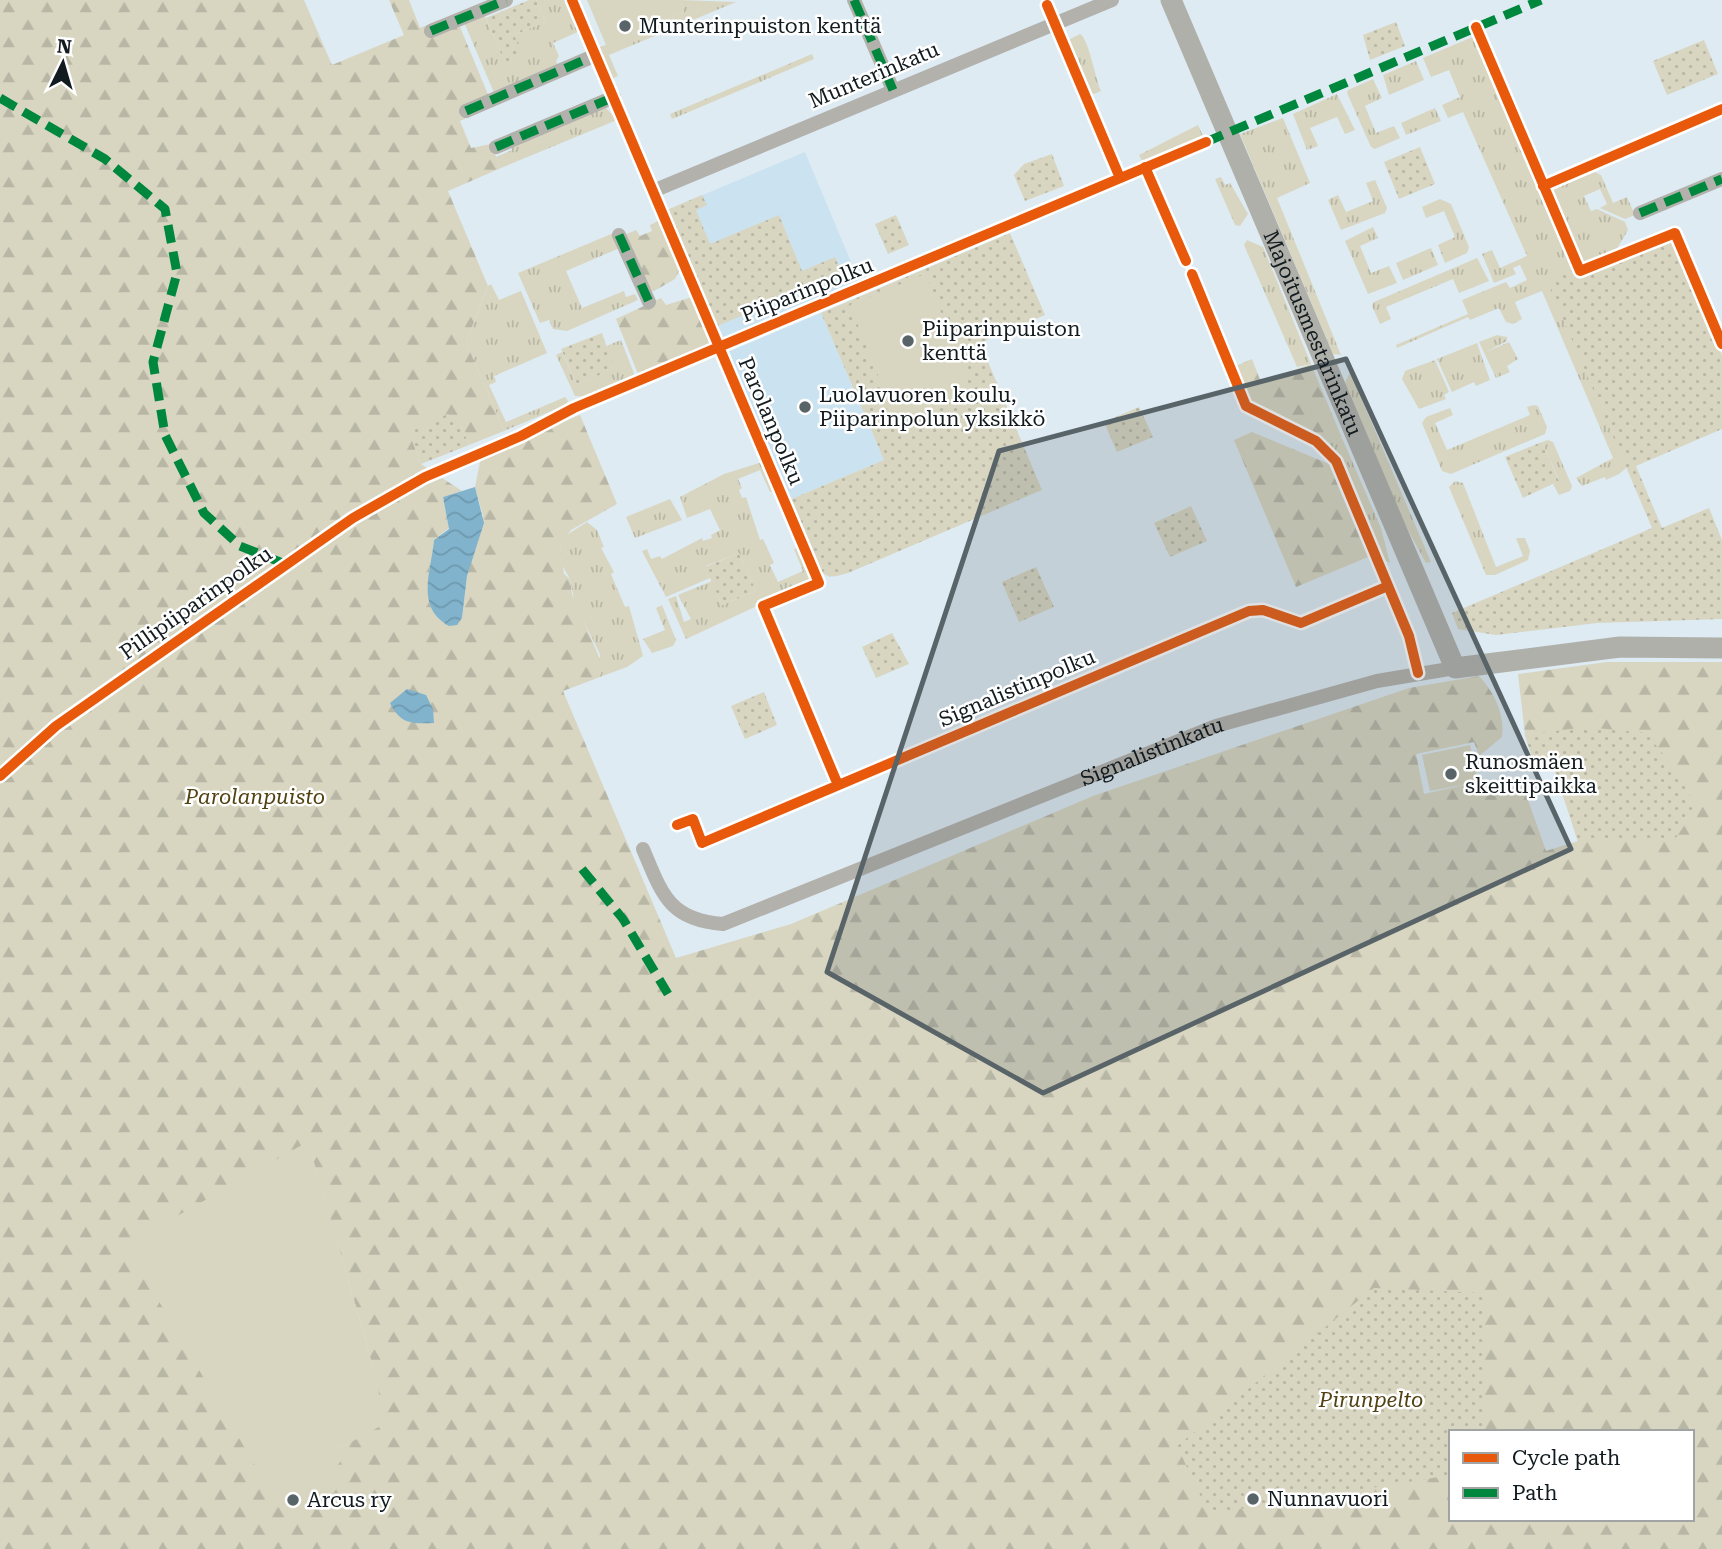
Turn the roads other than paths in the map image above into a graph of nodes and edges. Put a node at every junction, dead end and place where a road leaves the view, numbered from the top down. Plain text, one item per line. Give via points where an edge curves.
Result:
1 (506, 0) edge
2 (854, 0) edge
3 (1112, 0) edge
4 (1171, 0) edge
5 (432, 31) dead end
6 (596, 55) dead end
7 (893, 90) junction
8 (614, 97) dead end
9 (466, 111) dead end
10 (496, 147) dead end
11 (1722, 179) edge
12 (653, 191) dead end
13 (1640, 213) dead end
14 (619, 234) dead end
15 (649, 302) dead end
16 (1722, 648) edge
17 (1455, 668) junction
18 (643, 849) dead end

1 - 5 street
2 - 7 street
3 - 7 street, Munterinkatu
4 - 17 street, Majoitusmestarinkatu
6 - 9 street
7 - 12 street, Munterinkatu
8 - 10 street
11 - 13 street
14 - 15 street
16 - 17 street, Signalistinkatu via 1620,647
17 - 18 street, Signalistinkatu via 1377,681 1216,726 723,924 687,917 672,906

